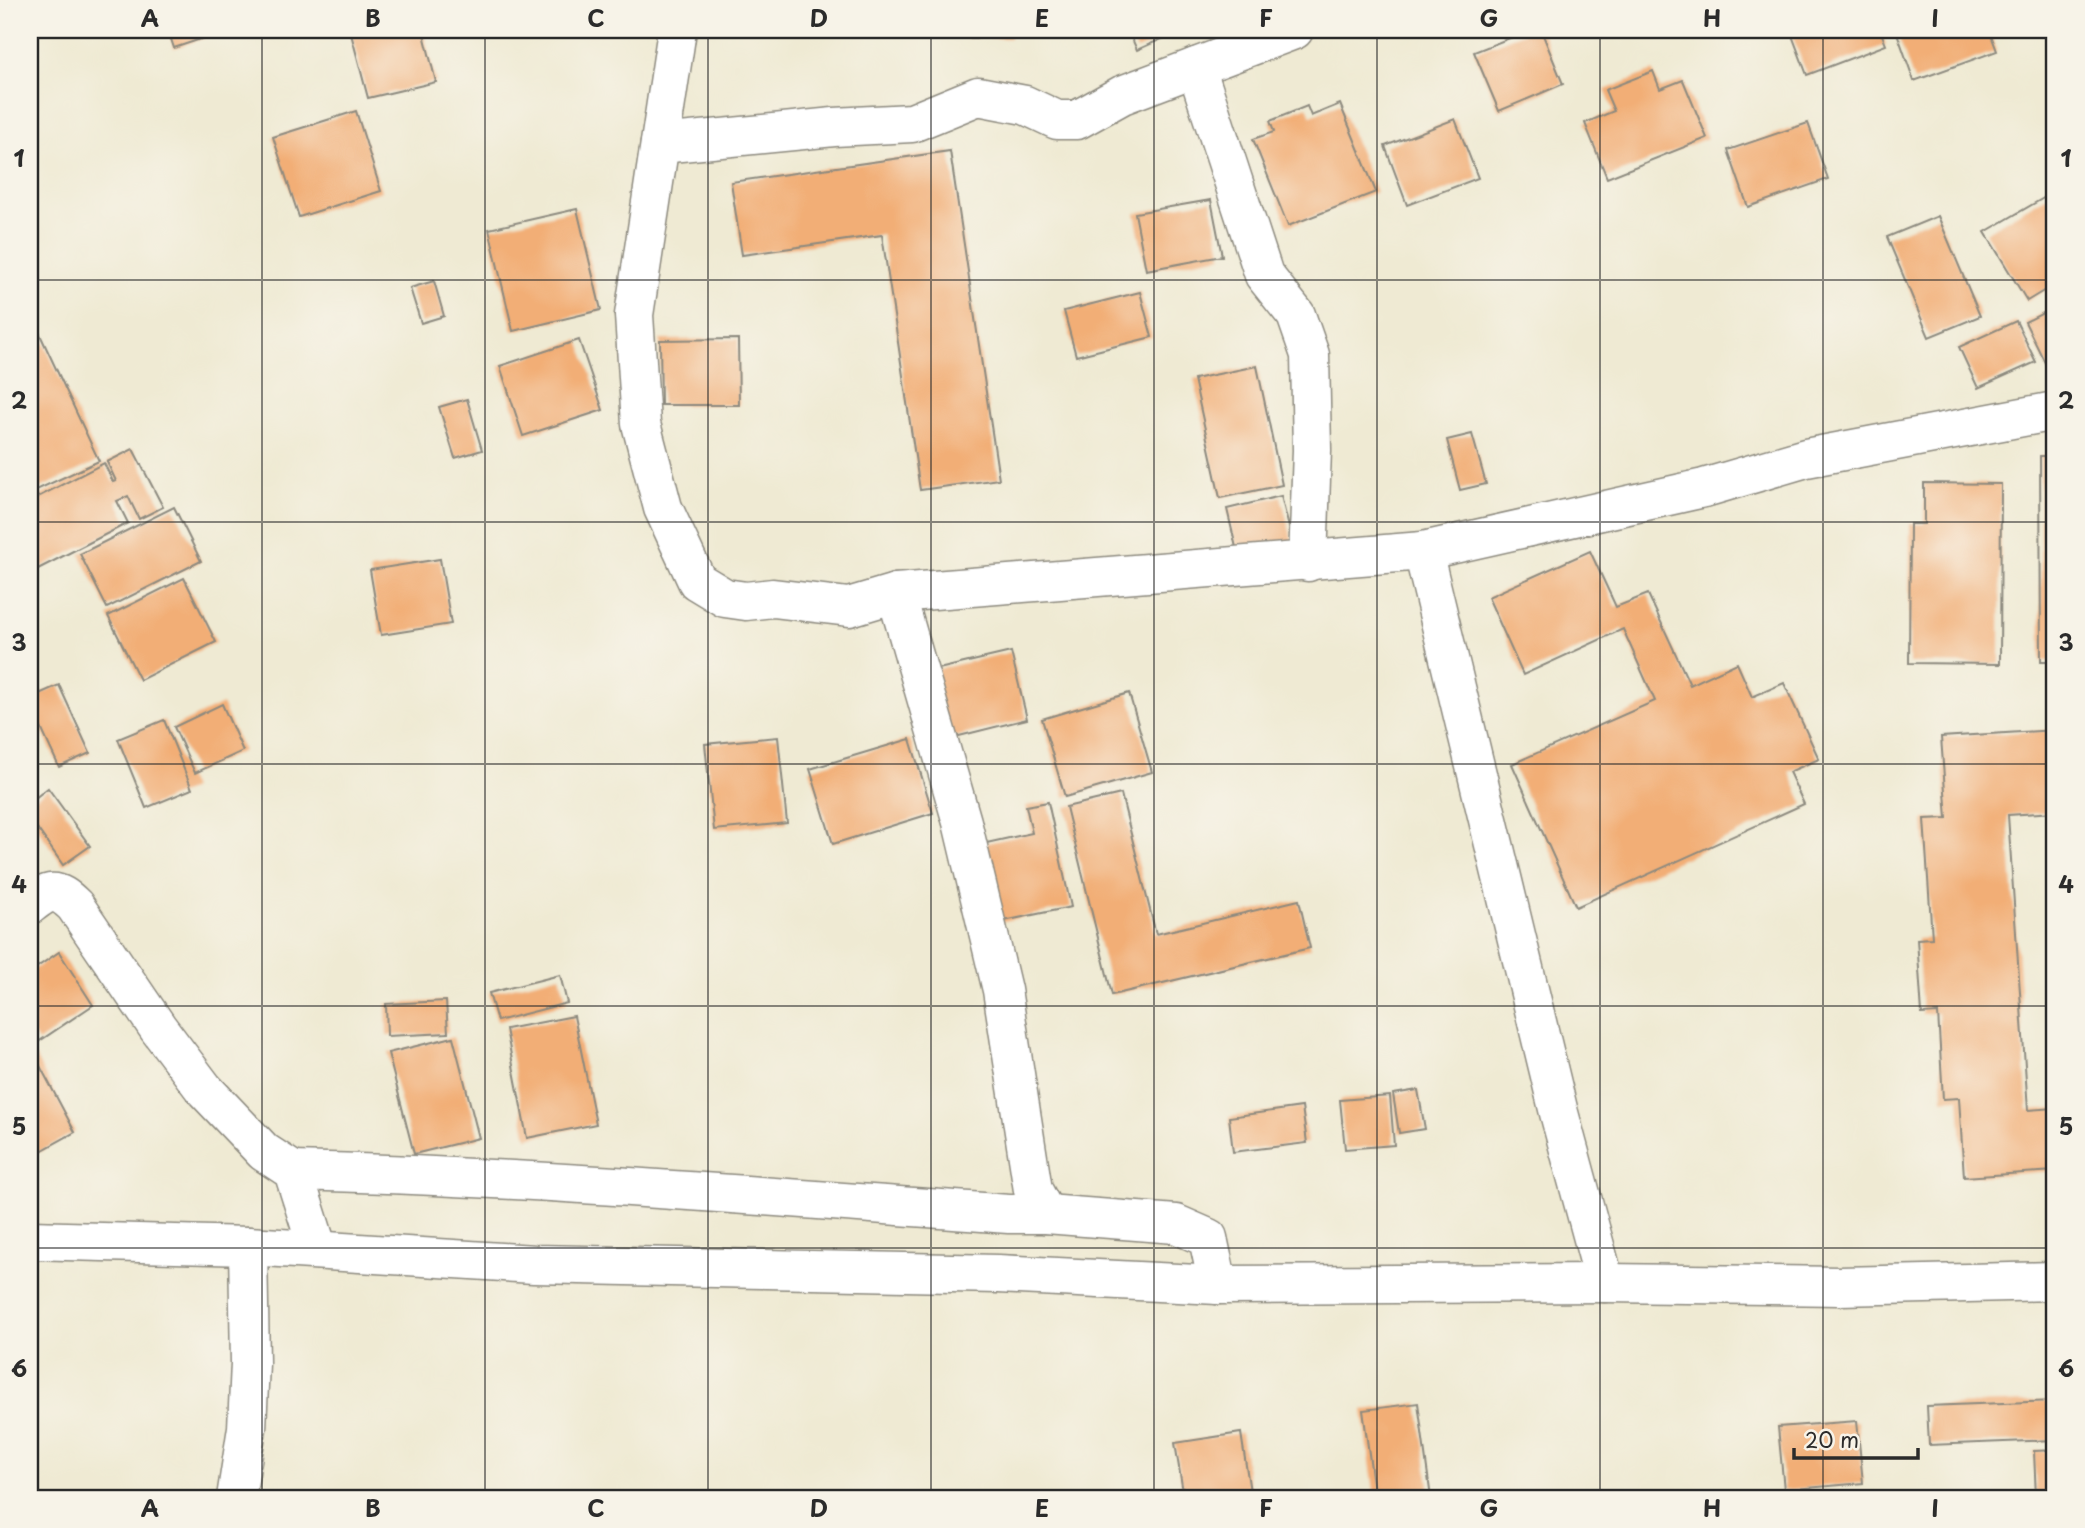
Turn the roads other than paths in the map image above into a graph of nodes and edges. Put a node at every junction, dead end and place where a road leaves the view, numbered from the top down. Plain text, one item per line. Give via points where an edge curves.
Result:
1 (677, 30) edge
2 (1294, 30) edge
3 (1196, 67) junction
4 (660, 144) junction
5 (2055, 411) edge
6 (1423, 551) junction
7 (1308, 562) junction
8 (896, 593) junction
9 (30, 905) edge
10 (293, 1171) junction
11 (1045, 1214) junction
12 (30, 1240) edge
13 (248, 1246) junction
14 (318, 1250) junction
15 (2055, 1281) edge
16 (1605, 1283) junction
17 (1218, 1285) junction
18 (236, 1498) edge

1 - 4 street
2 - 3 street
3 - 4 street via 1122,95 1077,120 1057,120 1025,105 978,96 912,123
3 - 7 street via 1264,275 1296,315 1310,355
4 - 8 street via 634,314 640,424 663,508 697,581 725,598 746,601 774,598 849,607
5 - 6 street via 1806,458 1704,488
6 - 7 street
6 - 16 street via 1565,1140
7 - 8 street
8 - 11 street via 965,835 1002,990 1033,1190
9 - 10 street via 52,892 75,906 204,1089 264,1152
10 - 11 street
10 - 14 street
11 - 17 street via 1176,1224 1208,1238
12 - 13 street
13 - 14 street
13 - 18 street via 247,1428
14 - 17 street via 534,1264 998,1274
15 - 16 street via 1840,1286
16 - 17 street

